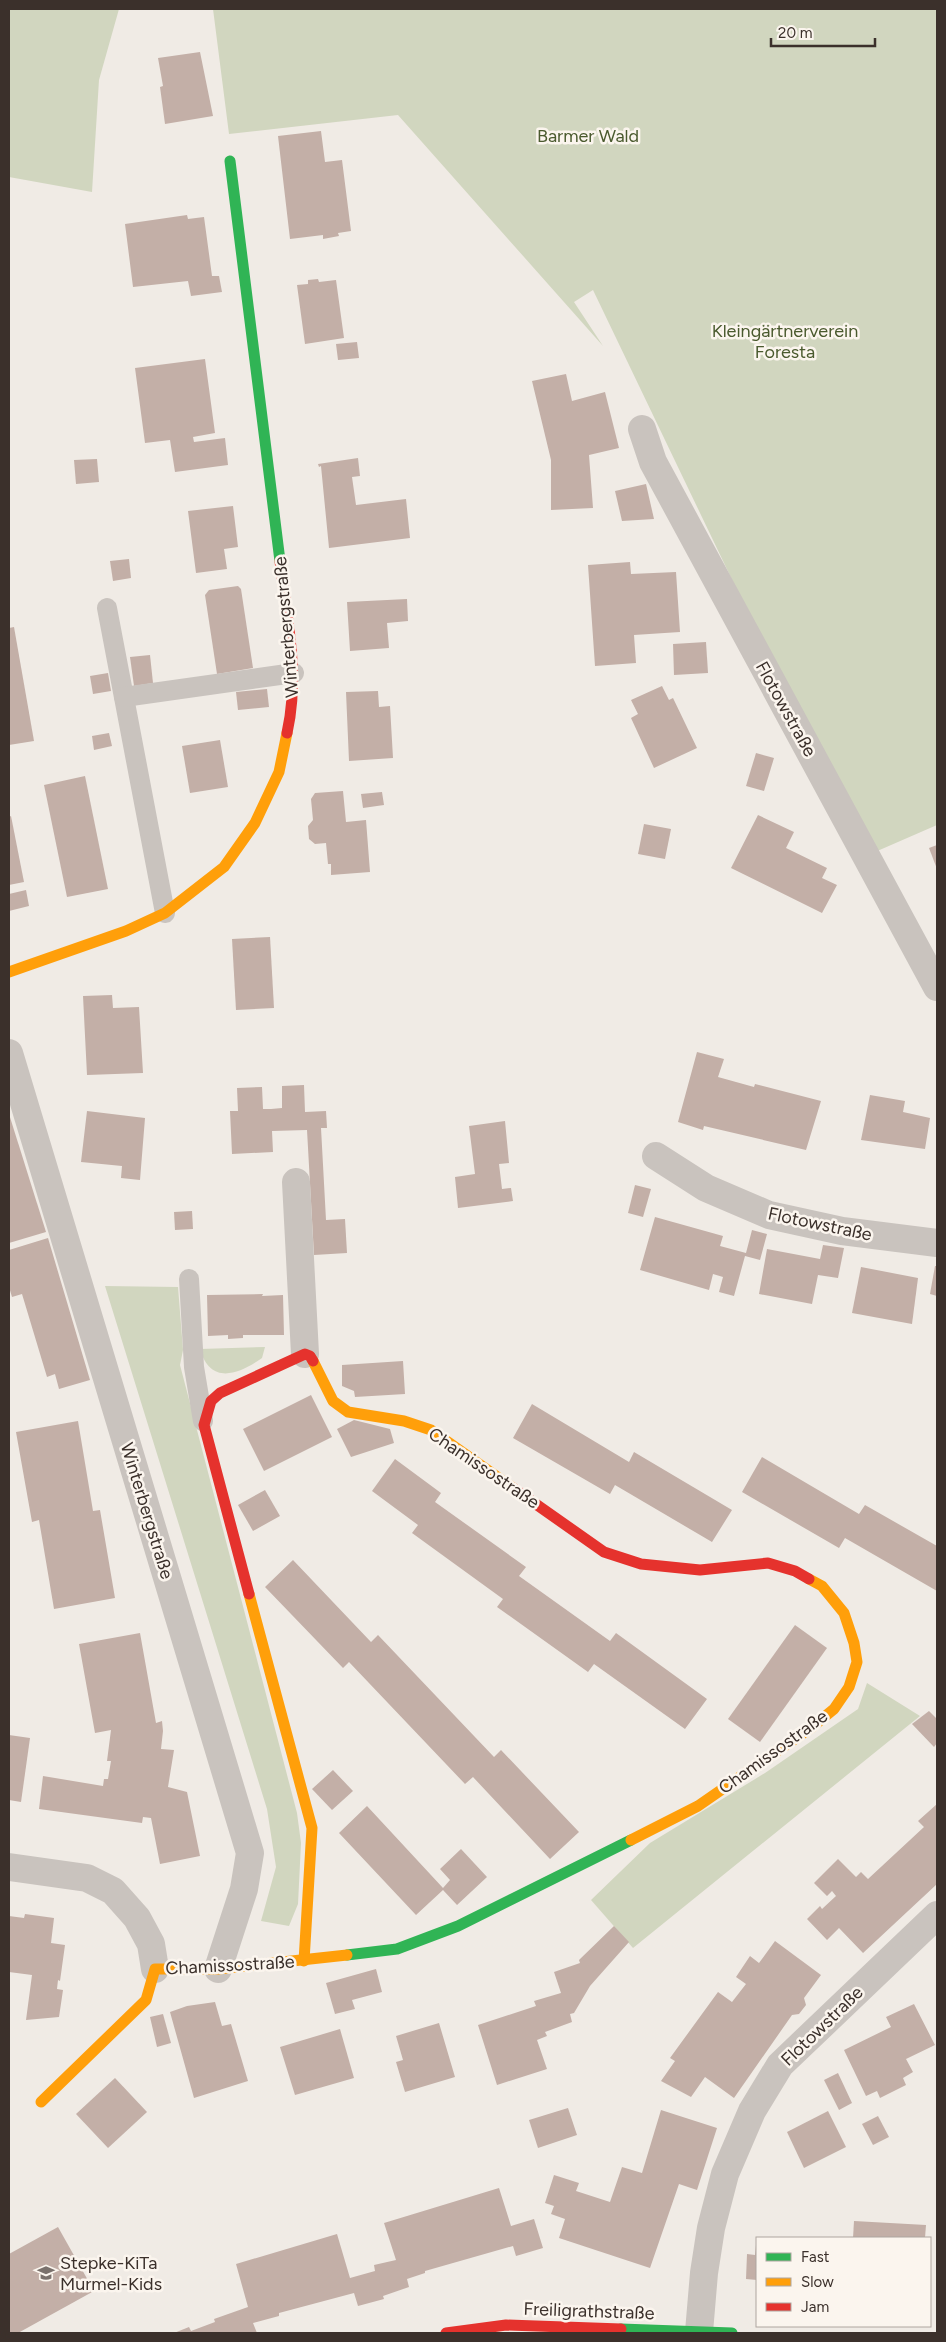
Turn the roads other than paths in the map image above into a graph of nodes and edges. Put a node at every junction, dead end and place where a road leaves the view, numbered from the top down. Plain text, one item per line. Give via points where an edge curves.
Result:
1 (230, 161) dead end
2 (642, 429) dead end
3 (107, 608) dead end
4 (294, 673) junction
5 (124, 697) junction
6 (165, 913) junction
7 (9, 972) edge
8 (937, 987) edge
9 (9, 1053) edge
10 (656, 1156) dead end
11 (296, 1182) dead end
12 (937, 1243) edge
13 (189, 1279) dead end
14 (305, 1354) junction
15 (204, 1424) junction
16 (9, 1867) edge
17 (937, 1914) edge
18 (304, 1961) junction
19 (155, 1969) junction
20 (218, 1969) junction
21 (41, 2102) dead end
22 (699, 2332) junction
23 (446, 2333) edge
24 (732, 2333) edge

1 - 4 street, Winterbergstraße
2 - 8 street, Flotowstraße via 653,462
3 - 5 lane
4 - 5 lane
4 - 6 street, Winterbergstraße via 294,708 278,772 255,823 224,867
5 - 6 lane
6 - 7 street, Winterbergstraße via 126,931
9 - 20 street, Winterbergstraße via 250,1853 244,1889
10 - 12 street, Flotowstraße via 706,1188 770,1215 842,1231
11 - 14 street
13 - 15 lane, Chamissostraße via 194,1367
14 - 15 street via 220,1394 211,1401
14 - 18 street, Chamissostraße via 310,1356 333,1401 348,1412 404,1421 431,1430 604,1552 641,1564 700,1570 768,1563 795,1571 822,1586 844,1612 857,1662 850,1687 834,1708 812,1727 698,1806 458,1926 397,1950
15 - 18 street, Chamissostraße via 312,1828
16 - 19 street via 88,1878 113,1891 137,1918 151,1944
17 - 22 street, Flotowstraße via 780,2065 752,2111 725,2174 710,2228
18 - 20 street, Chamissostraße
19 - 20 street, Chamissostraße
19 - 21 street, Chamissostraße via 146,2000
22 - 23 street, Freiligrathstraße via 506,2325
22 - 24 street, Freiligrathstraße

